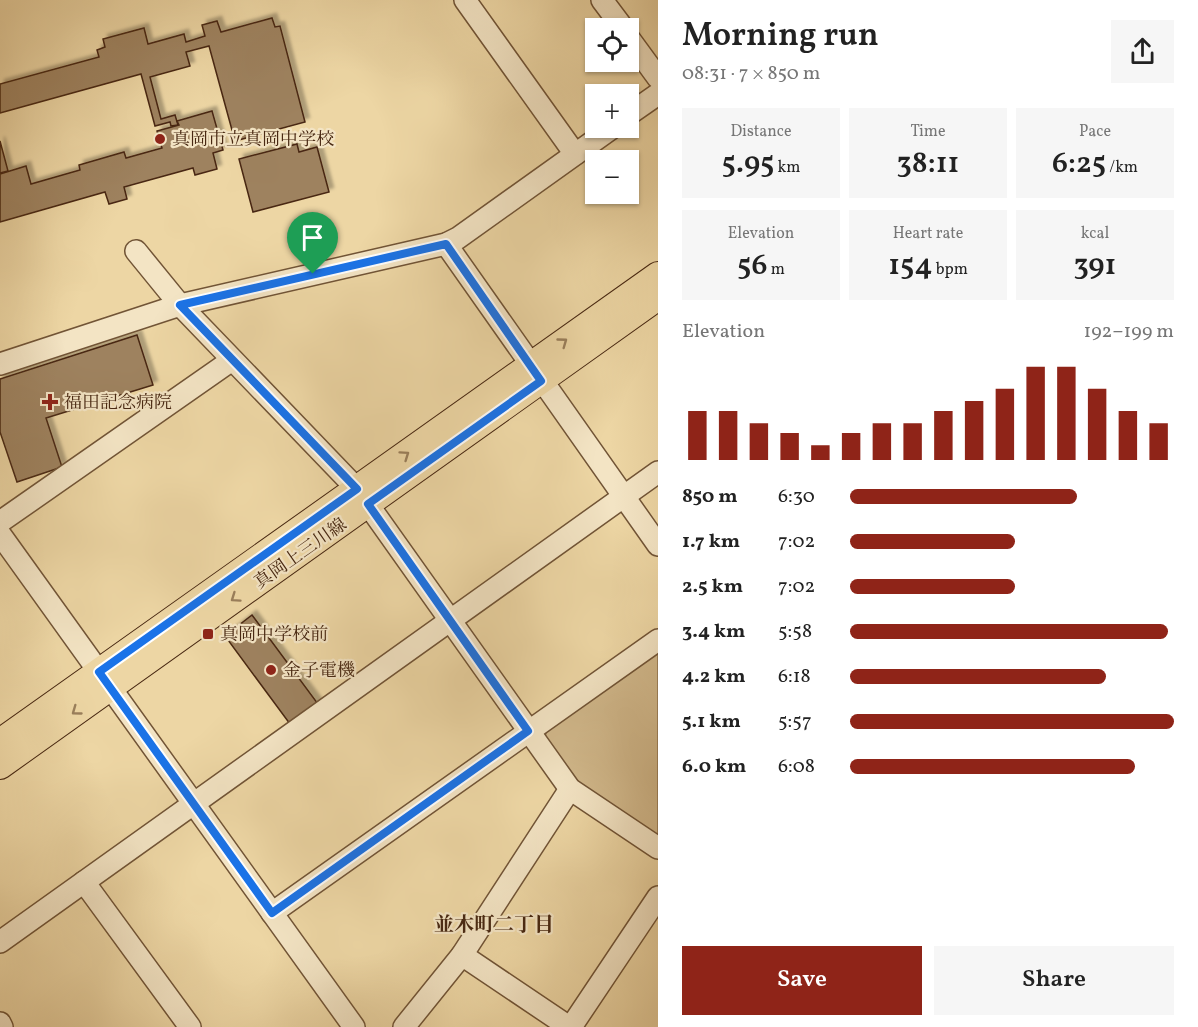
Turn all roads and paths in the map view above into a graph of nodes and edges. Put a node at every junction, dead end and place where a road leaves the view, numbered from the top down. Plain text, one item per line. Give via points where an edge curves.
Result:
1 (465, 0) edge
2 (602, 0) edge
3 (616, 18) edge
4 (639, 52) edge
5 (658, 78) edge
6 (658, 94) edge
7 (639, 108) edge
8 (598, 138) edge
9 (575, 154) junction
10 (446, 244) junction
11 (135, 251) dead end
12 (658, 274) edge
13 (658, 297) edge
14 (180, 305) junction
15 (232, 360) junction
16 (0, 364) edge
17 (536, 373) junction
18 (658, 472) edge
19 (363, 497) junction
20 (622, 497) junction
21 (0, 522) edge
22 (0, 534) edge
23 (658, 545) edge
24 (450, 621) junction
25 (658, 640) edge
26 (105, 679) junction
27 (528, 731) junction
28 (0, 742) edge
29 (0, 766) edge
30 (570, 789) junction
31 (194, 804) junction
32 (658, 848) edge
33 (84, 882) junction
34 (658, 897) edge
35 (272, 913) junction
36 (0, 942) edge
37 (462, 955) junction
38 (190, 1027) edge
39 (354, 1027) edge
40 (404, 1027) edge
41 (570, 1027) edge

1 - 9 street
2 - 3 street
4 - 5 street
6 - 7 street
8 - 9 street
9 - 10 street
10 - 14 street
10 - 17 street
11 - 14 street
17 -> 12 main road, 真岡上三川線
13 - 17 main road, 真岡上三川線
14 - 15 street
14 - 16 street
15 - 19 street
15 - 21 street
17 - 19 main road, 真岡上三川線
17 - 20 street
18 - 20 street
19 - 24 street
19 - 26 main road, 真岡上三川線
20 - 23 street
20 - 24 street
22 - 26 street
24 - 27 street
24 - 31 street
25 - 27 street
26 - 28 main road, 真岡上三川線
26 -> 29 main road, 真岡上三川線
26 - 31 street
27 - 30 street
27 - 35 street
30 - 32 street
30 - 37 street
31 - 33 street
31 - 35 street
33 - 36 street
33 - 38 street
34 - 41 street
35 - 39 street
37 - 40 street
37 - 41 street

